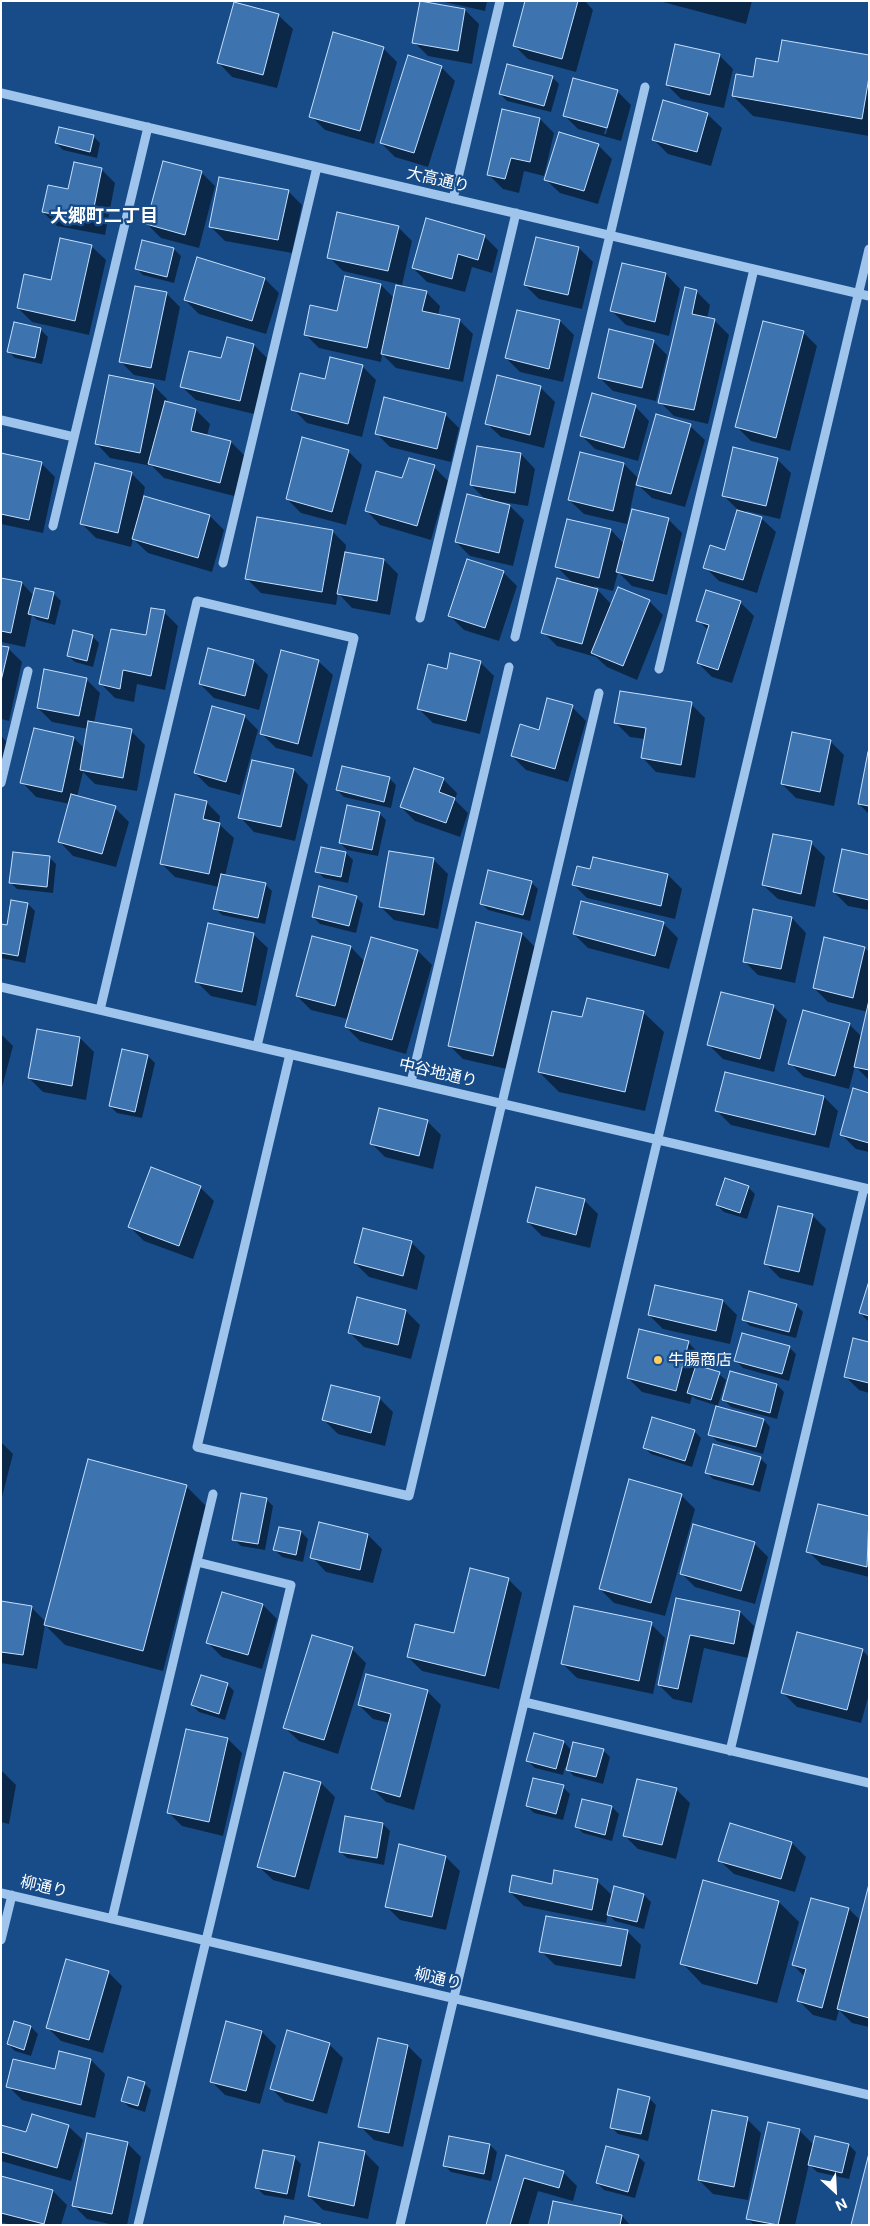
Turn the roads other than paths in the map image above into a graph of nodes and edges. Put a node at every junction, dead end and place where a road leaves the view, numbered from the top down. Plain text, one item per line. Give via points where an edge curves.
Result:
1 (500, 1) edge
2 (646, 88) dead end
3 (1, 93) edge
4 (148, 127) junction
5 (317, 167) junction
6 (453, 199) junction
7 (516, 213) junction
8 (610, 235) junction
9 (869, 249) edge
10 (754, 269) junction
11 (858, 293) junction
12 (869, 296) edge
13 (1, 420) edge
14 (74, 437) junction
15 (53, 526) dead end
16 (223, 563) dead end
17 (420, 618) dead end
18 (515, 637) dead end
19 (509, 667) dead end
20 (659, 669) dead end
21 (28, 671) dead end
22 (600, 693) dead end
23 (1, 784) edge
24 (1, 987) edge
25 (100, 1010) junction
26 (257, 1046) junction
27 (290, 1054) junction
28 (411, 1082) junction
29 (502, 1103) junction
30 (657, 1140) junction
31 (866, 1188) edge
32 (213, 1494) dead end
33 (197, 1562) junction
34 (524, 1702) junction
35 (730, 1751) junction
36 (869, 1783) edge
37 (1, 1893) edge
38 (12, 1896) junction
39 (112, 1919) junction
40 (1, 1940) edge
41 (206, 1940) junction
42 (453, 1998) junction
43 (869, 2095) edge
44 (138, 2225) edge
45 (400, 2225) edge

1 - 6 street
2 - 8 street
3 - 4 street, 大高通り
4 - 5 street, 大高通り
4 - 14 street
5 - 6 street, 大高通り
5 - 16 street
6 - 7 street, 大高通り
7 - 8 street, 大高通り
7 - 17 street
8 - 10 street, 大高通り
8 - 18 street
9 - 11 street
10 - 11 street, 大高通り
10 - 20 street
11 - 12 street, 大高通り
11 - 30 street
13 - 14 street
14 - 15 street
19 - 28 street
21 - 23 street
22 - 29 street
24 - 25 street, 中谷地通り
25 - 26 street, 中谷地通り
25 - 26 street via 197,602 262,616 354,638
26 - 27 street, 中谷地通り
27 - 28 street, 中谷地通り
27 - 29 street via 197,1447 409,1496
28 - 29 street, 中谷地通り
29 - 30 street, 中谷地通り
30 - 31 street, 中谷地通り
30 - 34 street
31 - 35 street
32 - 33 street
33 - 39 street
33 - 41 street via 290,1585
34 - 35 street
34 - 42 street
35 - 36 street
37 - 38 street, 柳通り
38 - 39 street, 柳通り
38 - 40 street
39 - 41 street, 柳通り
41 - 42 street, 柳通り
41 - 44 street
42 - 43 street, 柳通り
42 - 45 street

